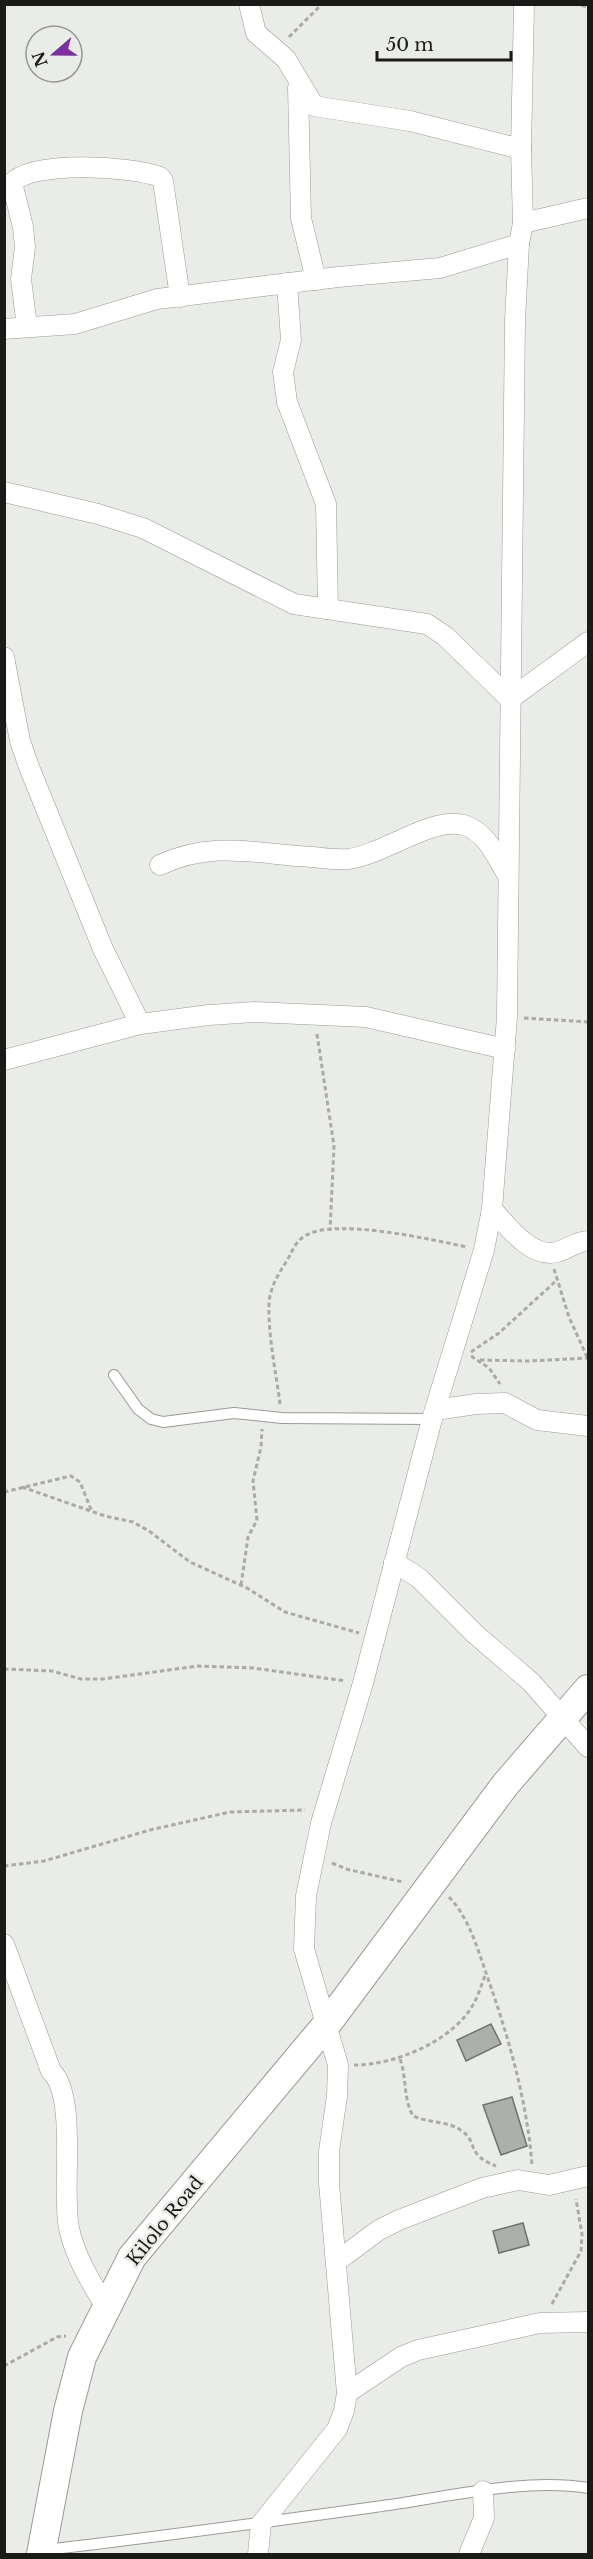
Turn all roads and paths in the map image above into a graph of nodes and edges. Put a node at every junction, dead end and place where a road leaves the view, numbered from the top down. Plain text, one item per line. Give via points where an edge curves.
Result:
1 (249, 4) edge
2 (322, 4) edge
3 (524, 4) edge
4 (574, 4) edge
5 (588, 8) edge
6 (279, 54) junction
7 (298, 80) junction
8 (521, 149) junction
9 (588, 208) edge
10 (523, 223) junction
11 (519, 244) junction
12 (316, 280) junction
13 (286, 284) junction
14 (180, 297) junction
15 (27, 327) junction
16 (4, 328) edge
17 (4, 492) edge
18 (328, 609) junction
19 (588, 642) edge
20 (4, 657) edge
21 (510, 699) junction
22 (160, 865) dead end
23 (508, 876) junction
24 (313, 1014) junction
25 (507, 1017) junction
26 (588, 1022) edge
27 (140, 1024) junction
28 (505, 1049) junction
29 (4, 1060) edge
30 (492, 1209) junction
31 (330, 1231) junction
32 (588, 1241) edge
33 (484, 1250) junction
34 (550, 1253) junction
35 (557, 1280) junction
36 (588, 1358) edge
37 (480, 1360) junction
38 (114, 1375) dead end
39 (505, 1403) junction
40 (434, 1414) junction
41 (252, 1415) junction
42 (282, 1418) junction
43 (588, 1426) edge
44 (22, 1487) junction
45 (4, 1492) edge
46 (92, 1512) junction
47 (394, 1563) junction
48 (242, 1585) junction
49 (375, 1637) junction
50 (4, 1669) edge
51 (363, 1683) junction
52 (588, 1689) edge
53 (565, 1717) junction
54 (588, 1747) edge
55 (325, 1810) junction
56 (315, 1854) junction
57 (4, 1866) edge
58 (428, 1886) junction
59 (4, 1944) edge
60 (486, 1973) junction
61 (327, 2025) junction
62 (399, 2059) junction
63 (338, 2065) junction
64 (580, 2178) edge
65 (526, 2181) junction
66 (337, 2260) junction
67 (105, 2307) junction
68 (588, 2322) edge
69 (540, 2323) junction
70 (84, 2352) junction
71 (4, 2366) edge
72 (347, 2393) junction
73 (588, 2488) edge
74 (483, 2491) junction
75 (261, 2524) junction
76 (41, 2552) edge
77 (258, 2554) edge
78 (469, 2554) edge

1 - 6 street via 255,33
2 - 6 path
3 - 8 street
4 - 5 path
6 - 7 street
7 - 8 street via 314,106 410,121
7 - 12 street via 301,218
8 - 10 street
9 - 10 street
10 - 11 street
11 - 12 street via 440,268
11 - 21 street
12 - 13 street
13 - 14 street
13 - 18 street via 291,340 283,372 287,402 326,504
14 - 15 street via 157,299 75,324
14 - 15 street via 160,177 109,166 58,169 18,177 11,185 23,227 21,279
15 - 16 street
17 - 18 street via 143,528 294,604
18 - 21 street via 427,624
19 - 21 street
20 - 27 street via 20,741 29,767 103,950
21 - 23 street
22 - 23 street via 183,854 216,849 347,859 377,852 442,824 464,825 479,833
23 - 25 street
24 - 27 street via 209,1015
24 - 28 street via 366,1017
24 - 31 path via 334,1146
25 - 26 path
25 - 28 street
27 - 29 street
28 - 30 street
30 - 33 street
30 - 34 street via 521,1239
31 - 33 path via 397,1233
31 - 42 path via 314,1232 300,1239 272,1287 270,1322
32 - 34 street
33 - 40 street
34 - 35 path
35 - 36 path
35 - 37 path via 499,1333 468,1354
36 - 37 path
37 - 39 path via 497,1377
38 - 41 lane via 138,1409 151,1419 163,1422 234,1413
39 - 40 street
39 - 43 street via 537,1420
40 - 42 lane
40 - 47 street
41 - 42 lane
41 - 48 path via 260,1425 262,1437 253,1481 257,1520 248,1537
44 - 45 path
44 - 46 path
44 - 46 path via 77,1478
46 - 48 path via 132,1522 190,1562
47 - 49 street
47 - 53 street via 419,1578
48 - 49 path via 285,1612
49 - 51 street
50 - 51 path via 52,1671 81,1679 198,1666 253,1668
51 - 55 street
52 - 53 main road, Kilolo Road
53 - 54 street
53 - 58 main road, Kilolo Road via 505,1785
55 - 56 street
55 - 57 path via 230,1812 170,1824 44,1861
56 - 58 path via 346,1869
56 - 61 street via 306,1896 304,1949
58 - 60 path via 458,1906
58 - 61 main road, Kilolo Road
59 - 67 street via 51,2071 61,2082 68,2225 87,2276
60 - 62 path via 474,2005 455,2025
60 - 65 path via 500,2009 530,2132
61 - 63 street
61 - 67 main road, Kilolo Road via 132,2258
62 - 63 path
62 - 65 path via 413,2116 464,2132 480,2158
63 - 66 street via 328,2151
64 - 65 street via 549,2185
64 - 69 path via 581,2251
65 - 66 street via 482,2188 399,2220
66 - 72 street
67 - 70 main road, Kilolo Road
68 - 69 street
69 - 72 street via 418,2350
70 - 71 path via 73,2337 57,2337
70 - 76 main road, Kilolo Road via 68,2411
72 - 75 street via 337,2429
73 - 74 lane via 569,2484
74 - 75 lane
74 - 78 street via 484,2518
75 - 76 lane
75 - 77 street

